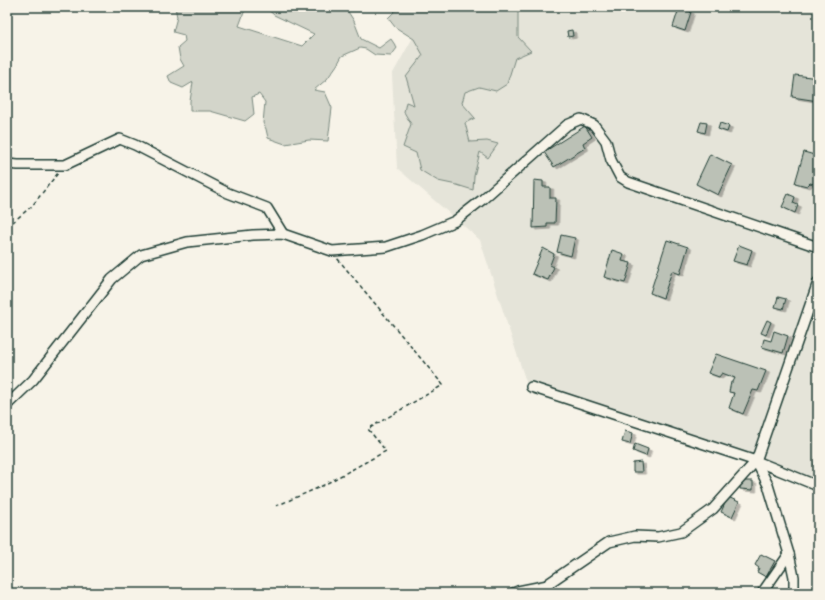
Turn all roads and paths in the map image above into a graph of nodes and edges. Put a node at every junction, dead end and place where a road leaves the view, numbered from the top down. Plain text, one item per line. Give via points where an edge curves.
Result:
1 (7, 164) edge
2 (65, 165) junction
3 (7, 227) edge
4 (283, 234) junction
5 (818, 247) edge
6 (332, 251) junction
7 (818, 282) edge
8 (531, 387) dead end
9 (7, 405) edge
10 (756, 461) junction
11 (818, 486) edge
12 (276, 506) dead end
13 (788, 554) junction
14 (548, 585) junction
15 (513, 593) edge
16 (542, 593) edge
17 (762, 593) edge
18 (794, 593) edge

1 - 2 street
2 - 3 path via 32,206
2 - 4 street via 120,139 228,193 267,208
4 - 6 street
4 - 9 street via 187,242 141,255 112,279 32,380
5 - 6 street via 628,182 620,177 611,160 606,142 594,126 581,119 567,125 483,199 454,221 386,247
6 - 12 path via 442,385 368,429 386,451 320,487
7 - 10 street
8 - 10 street
10 - 11 street
10 - 13 street via 768,485
10 - 14 street via 713,509 681,532 658,537 635,536 609,542
13 - 17 street
13 - 18 street via 794,578
14 - 15 street
14 - 16 street

